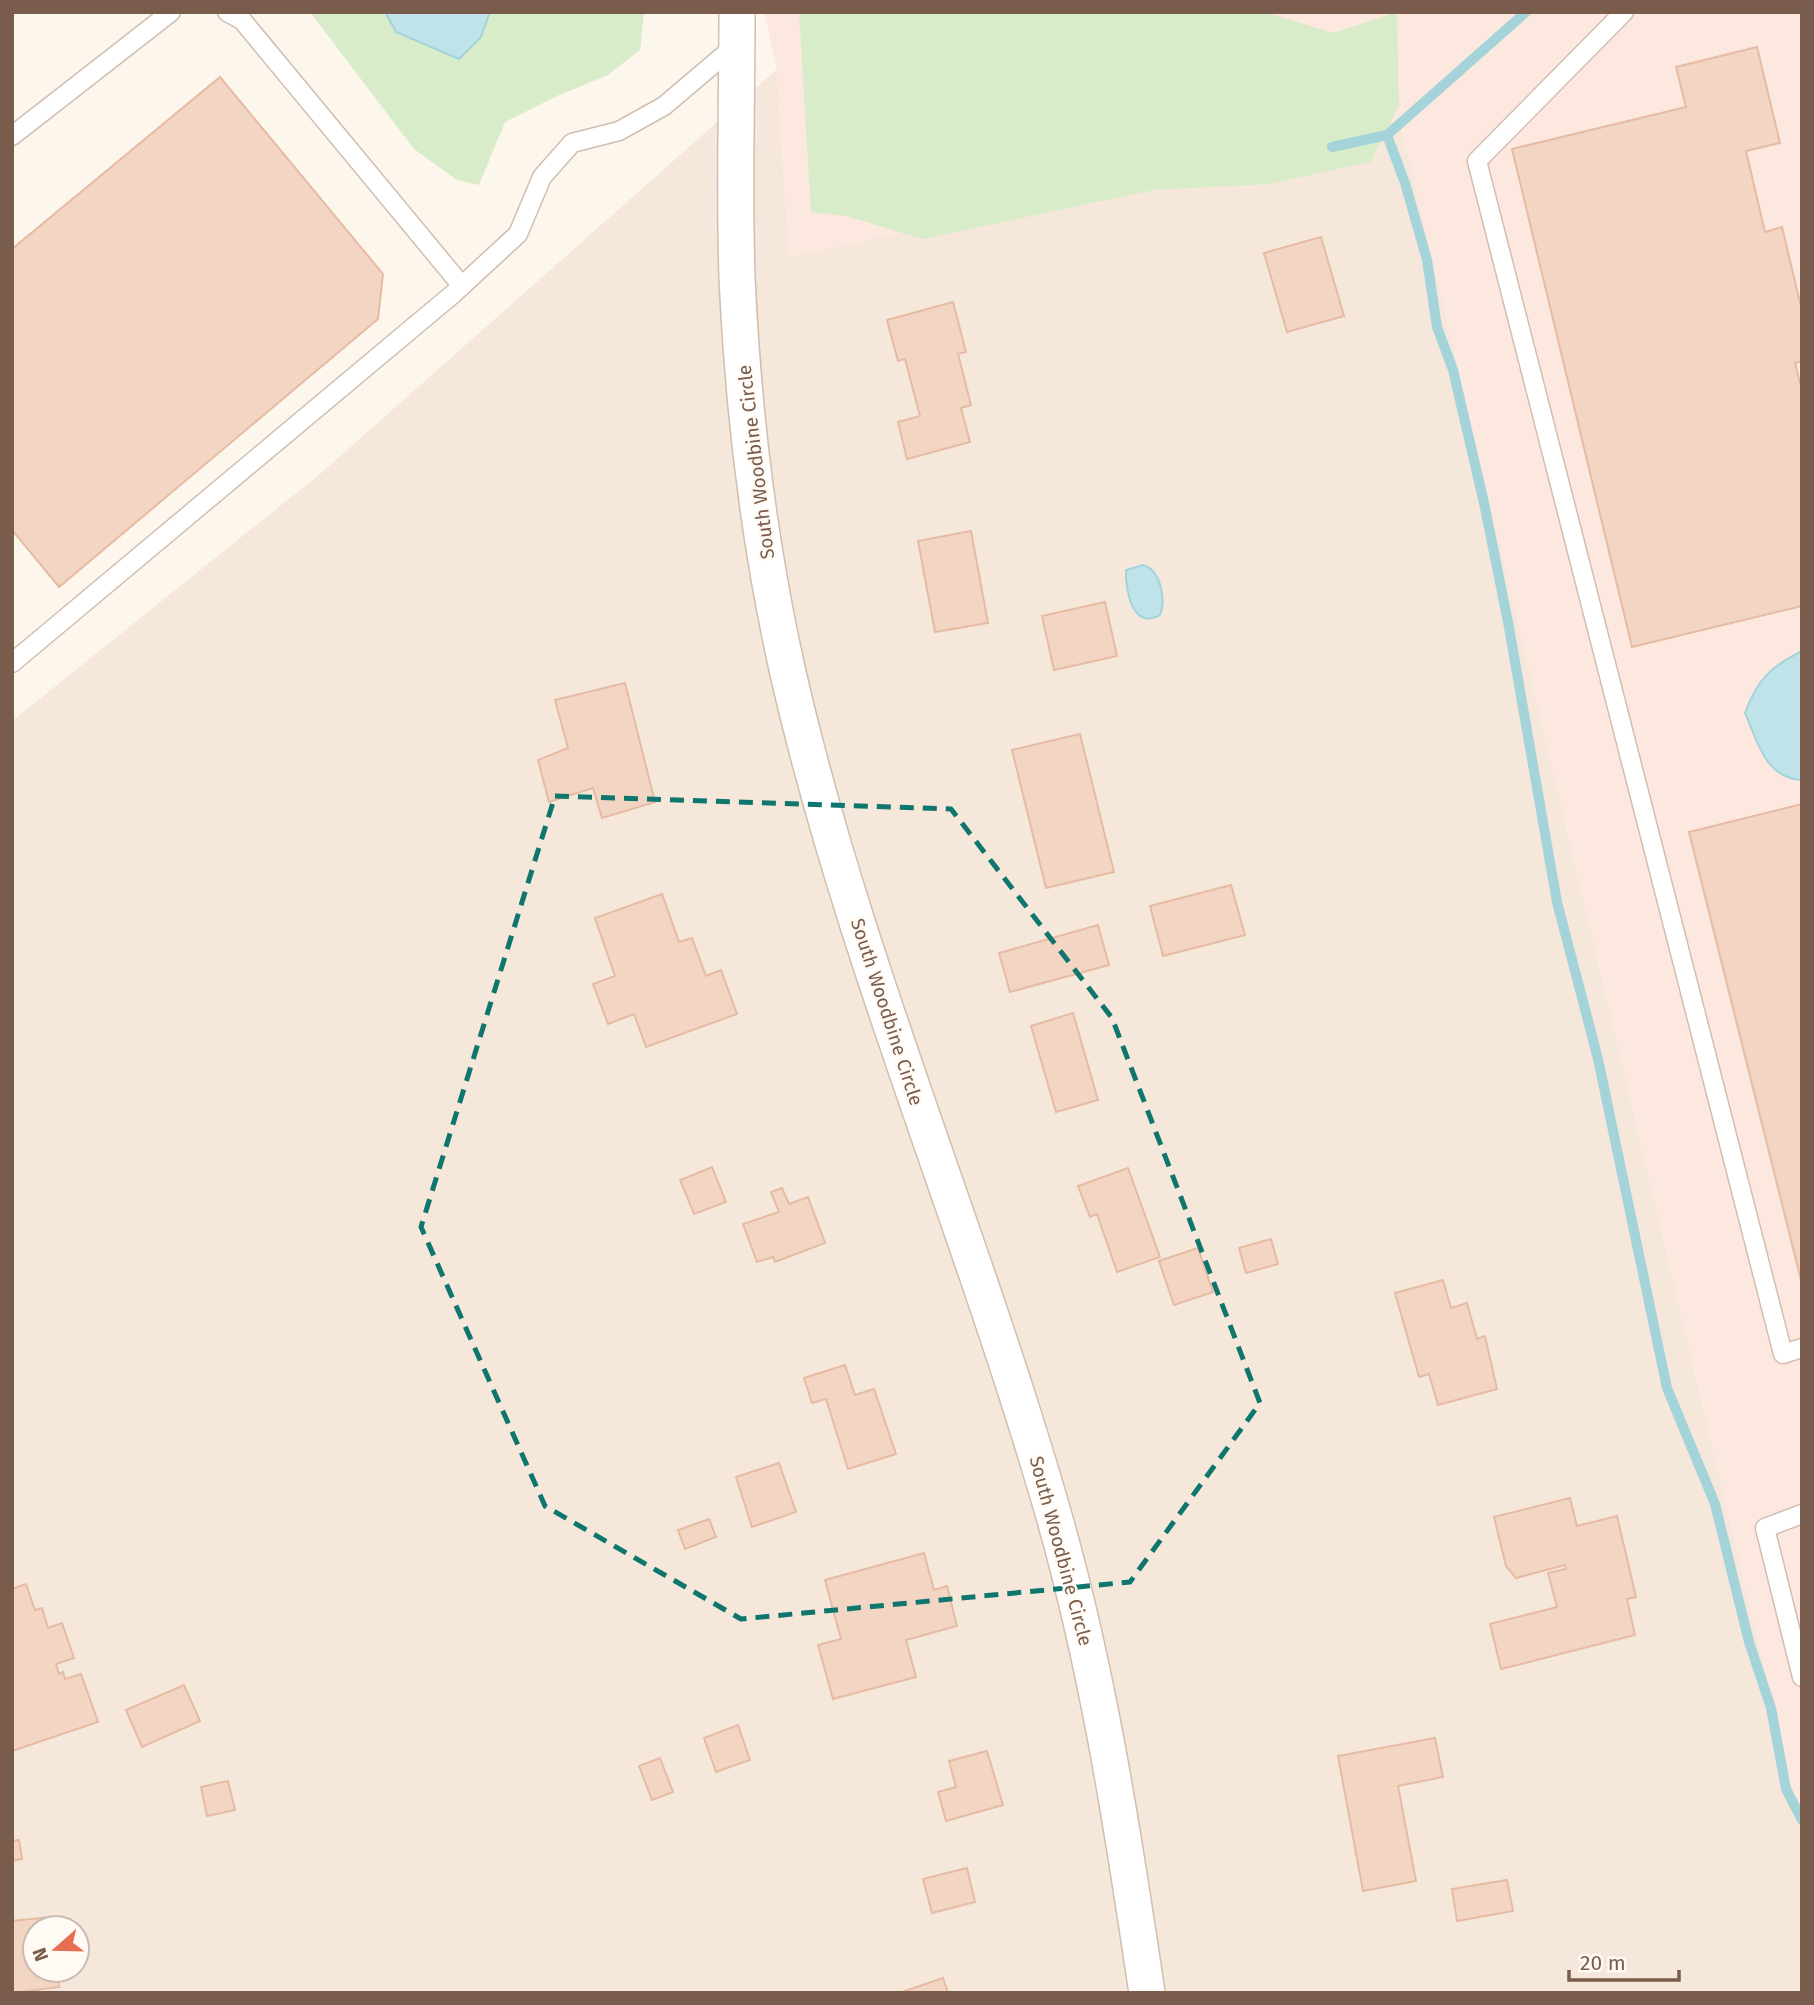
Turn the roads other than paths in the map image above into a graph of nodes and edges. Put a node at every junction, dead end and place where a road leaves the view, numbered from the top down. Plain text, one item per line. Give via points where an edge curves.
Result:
1 (170, 12) edge
2 (228, 12) edge
3 (1624, 12) edge
4 (737, 28) edge
5 (12, 136) edge
6 (463, 286) junction
7 (12, 663) edge
8 (1802, 1348) edge
9 (1802, 1514) edge
10 (1802, 1676) edge
11 (1147, 1993) edge

1 - 5 lane
2 - 6 lane via 242,20
3 - 8 lane via 1477,161 1783,1354
4 - 6 lane via 664,106 620,131 572,143 542,177 518,234
4 - 11 street, South Woodbine Circle via 737,277 748,429 787,669 813,775 883,1009 998,1332 1048,1496 1086,1638 1116,1783
6 - 7 lane
9 - 10 lane via 1765,1528

